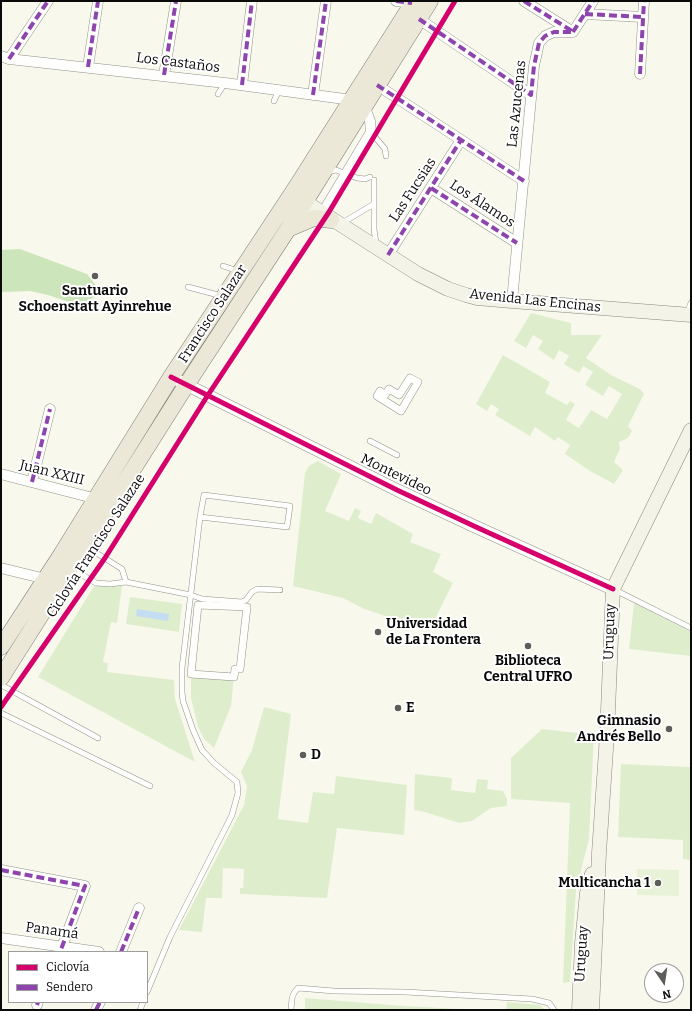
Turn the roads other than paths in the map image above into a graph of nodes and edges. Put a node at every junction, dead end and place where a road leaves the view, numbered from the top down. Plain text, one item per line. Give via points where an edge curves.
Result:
1 (48, 1) edge
2 (98, 1) edge
3 (176, 1) edge
4 (252, 1) edge
5 (326, 1) edge
6 (396, 1) edge
7 (430, 1) edge
8 (524, 1) edge
9 (593, 1) edge
10 (644, 1) edge
11 (413, 2) edge
12 (585, 14) junction
13 (643, 17) junction
14 (419, 19) junction
15 (573, 32) junction
16 (5, 57) edge
17 (88, 67) junction
18 (640, 74) dead end
19 (164, 76) junction
20 (225, 83) junction
21 (242, 85) junction
22 (377, 85) junction
23 (279, 90) junction
24 (218, 94) dead end
25 (313, 95) junction
26 (531, 95) junction
27 (274, 101) dead end
28 (358, 102) junction
29 (371, 132) junction
30 (461, 140) junction
31 (386, 156) dead end
32 (346, 174) junction
33 (321, 175) junction
34 (524, 181) junction
35 (431, 188) junction
36 (298, 198) junction
37 (374, 204) junction
38 (331, 220) junction
39 (288, 229) junction
40 (517, 243) junction
41 (383, 253) junction
42 (224, 266) dead end
43 (241, 272) junction
44 (188, 287) dead end
45 (224, 297) junction
46 (512, 301) junction
47 (690, 309) edge
48 (666, 313) junction
49 (691, 326) edge
50 (171, 377) junction
51 (187, 384) junction
52 (376, 396) joint
53 (50, 409) dead end
54 (691, 430) edge
55 (370, 441) dead end
56 (397, 455) dead end
57 (1, 474) edge
58 (32, 482) junction
59 (97, 499) junction
60 (200, 517) junction
61 (78, 542) junction
62 (1, 568) edge
63 (59, 570) junction
64 (126, 582) junction
65 (613, 589) junction
66 (280, 590) dead end
67 (191, 595) junction
68 (691, 628) edge
69 (2, 646) edge
70 (234, 677) joint
71 (1, 678) edge
72 (1, 685) edge
73 (1, 713) edge
74 (98, 738) dead end
75 (150, 786) dead end
76 (599, 853) junction
77 (1, 870) edge
78 (139, 908) dead end
79 (1, 938) edge
80 (61, 949) edge
81 (86, 951) edge
82 (122, 951) edge
83 (148, 990) edge
84 (291, 1010) edge
85 (554, 1010) edge
86 (579, 1010) edge
87 (592, 1010) edge

1 - 16 street
2 - 17 street
3 - 19 street
4 - 21 street
5 - 25 street
6 - 11 street
7 - 14 main road, Francisco Salazar
8 - 15 street
9 - 12 street
10 - 13 street
11 - 28 main road, Francisco Salazar
12 - 13 street
12 - 15 street
13 - 18 street
14 - 22 main road, Francisco Salazar
14 - 26 street
15 - 26 street, Las Azucenas via 554,32 545,36 539,43
16 - 17 street, Los Castaños
17 - 19 street, Los Castaños
19 - 20 street, Los Castaños
20 - 21 street, Los Castaños
20 - 24 lane
21 - 23 street, Los Castaños
22 - 28 main road, Francisco Salazar
22 - 30 street
23 - 25 street, Los Castaños
23 - 27 lane
25 - 28 street, Los Castaños
26 - 34 street, Las Azucenas
28 - 29 street via 370,121
28 - 33 main road, Francisco Salazar
28 - 36 main road, Francisco Salazar
29 - 31 lane via 385,149
29 - 32 street
30 - 34 street
30 - 35 street, Las Fucsias
32 - 33 lane via 336,170
32 - 37 lane via 361,179 372,179
32 - 38 street
33 - 36 main road, Francisco Salazar
34 - 40 street, Las Azucenas
35 - 40 street, Los Álamos
35 - 41 street, Las Fucsias
36 - 38 main road, Avenida Las Encinas
36 - 39 main road, Francisco Salazar
36 - 43 main road, Francisco Salazar
37 - 38 lane
37 - 41 lane via 374,236
38 - 39 main road via 314,218
38 - 41 main road, Avenida Las Encinas
39 - 51 main road, Francisco Salazar
40 - 46 street, Las Azucenas
41 - 46 main road, Avenida Las Encinas via 454,291 477,298
42 - 43 lane
43 - 45 main road, Francisco Salazar
44 - 45 lane
45 - 50 main road, Francisco Salazar
46 - 48 main road, Avenida Las Encinas
47 - 48 main road, Avenida Las Encinas
48 - 49 main road via 686,321
50 - 51 street, Montevideo
50 - 59 main road, Francisco Salazar
51 - 61 main road, Francisco Salazar
51 - 65 street, Montevideo via 397,490
52 - 52 street via 401,411 418,382 410,378 399,395 389,389 385,395 380,391
53 - 58 street
54 - 65 main road, Uruguay
55 - 56 lane
57 - 58 street, Juan XXIII
58 - 59 street, Juan XXIII
59 - 61 main road, Francisco Salazar
60 - 60 lane via 287,527 290,506 204,495
60 - 67 lane
61 - 63 main road, Francisco Salazar
61 - 64 lane via 122,569
62 - 63 street
63 - 64 lane via 96,583
63 - 69 main road, Francisco Salazar
63 - 71 main road, Francisco Salazar
64 - 67 lane
65 - 68 lane
65 - 76 main road, Uruguay via 606,762
66 - 67 lane via 257,589 242,602 202,599
67 - 83 lane via 182,668 183,701 202,750 237,782 238,793 232,816 170,937
70 - 70 street via 235,669 240,669 247,607 198,605 191,674
72 - 74 lane
73 - 75 lane
76 - 86 main road, Uruguay via 587,893
76 - 87 main road, Uruguay
77 - 80 street via 85,886
78 - 82 street
79 - 80 street, Panamá
80 - 81 street, Panamá
84 - 85 lane via 292,998 298,988 532,999 549,1003

